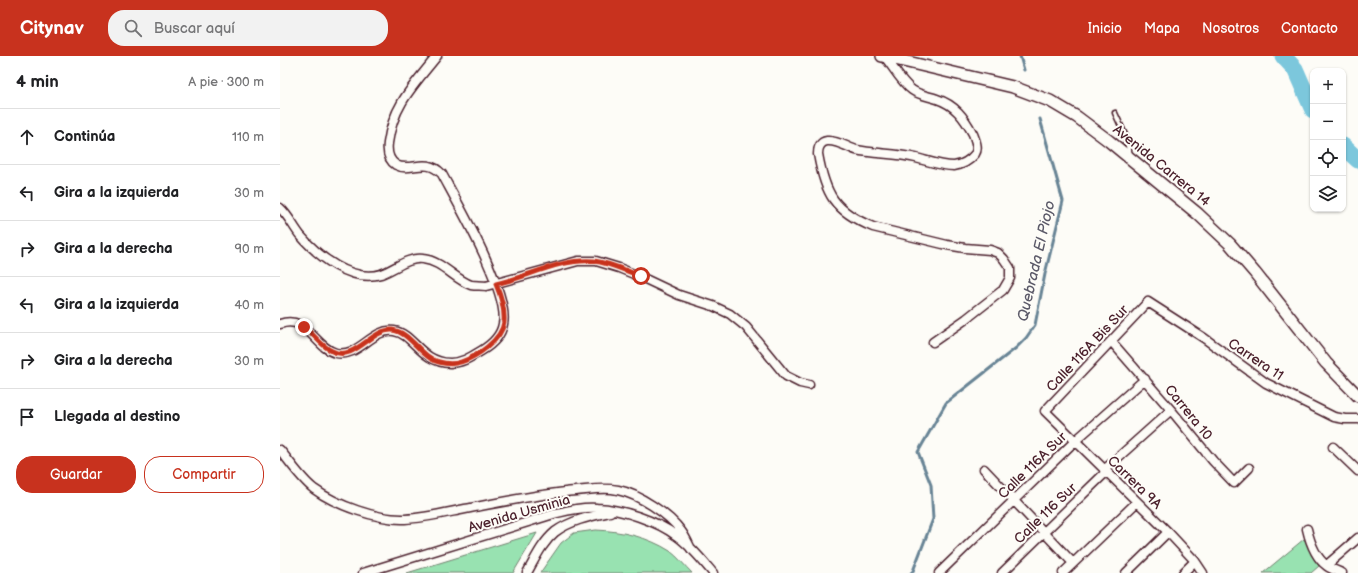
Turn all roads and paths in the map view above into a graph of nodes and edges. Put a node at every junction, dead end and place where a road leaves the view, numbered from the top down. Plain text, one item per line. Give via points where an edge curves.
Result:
1 (437, 56) edge
2 (883, 56) edge
3 (1115, 113) dead end
4 (1131, 159) junction
5 (280, 208) edge
6 (496, 284) junction
7 (1148, 302) joint
8 (280, 324) edge
9 (1111, 341) junction
10 (933, 342) dead end
11 (1145, 379) junction
12 (809, 385) dead end
13 (1358, 396) edge
14 (1171, 410) junction
15 (1045, 411) joint
16 (1358, 419) edge
17 (1075, 441) junction
18 (1333, 447) dead end
19 (280, 450) edge
20 (1249, 468) dead end
21 (984, 469) dead end
22 (1105, 471) junction
23 (1358, 471) edge
24 (1014, 500) junction
25 (1137, 502) junction
26 (615, 511) junction
27 (1307, 530) dead end
28 (1044, 532) junction
29 (1168, 532) junction
30 (1358, 538) edge
31 (691, 549) junction
32 (1195, 561) junction
33 (1073, 563) junction
34 (1327, 565) junction
35 (363, 573) edge
36 (527, 573) edge
37 (714, 573) edge
38 (939, 573) edge
39 (1002, 573) edge
40 (1064, 573) edge
41 (1126, 573) edge
42 (1183, 573) edge
43 (1203, 573) edge
44 (1342, 573) edge

1 - 6 street via 397,109 388,154 396,165 428,165 438,169 475,236
2 - 4 main road, Avenida Carrera 14 via 1013,87 1043,98 1066,110
2 - 10 street via 910,89 917,94 951,105 963,116 975,139 976,153 962,164 954,166 854,149 826,141 821,143 818,154 830,196 844,212 873,227 948,245 990,250 998,253 1010,268 1010,278 1003,290
3 - 4 lane via 1126,137
4 - 13 main road, Avenida Carrera 14 via 1230,244 1322,357
5 - 6 street via 314,249 343,269 357,274 381,274 413,259 424,259 438,264 471,285
6 - 8 street via 504,309 501,330 496,339 485,348 460,362 439,362 393,330 380,332 354,350 337,353 331,351 304,327 290,322
6 - 12 street via 578,261 596,261 619,268 730,314 746,327 786,376
7 - 9 street, Calle 116A Bis Sur
7 - 16 street, Carrera 11 via 1204,338 1266,384 1334,418
9 - 11 street, Carrera 10
9 - 15 street, Calle 116A Bis Sur
11 - 14 street, Carrera 10
11 - 17 street, Calle 116A Sur
14 - 20 street, Carrera 10 via 1213,462 1234,483
14 - 22 street, Calle 116 Sur
15 - 17 street, Carrera 9A
17 - 22 street, Carrera 9A
17 - 24 street, Calle 116A Sur
18 - 23 street
19 - 31 street via 312,488 355,509 382,517 404,519 437,515 547,493 606,488 637,497 659,510 680,530
21 - 24 street
22 - 25 street, Carrera 9A
22 - 28 street, Calle 116 Sur
24 - 28 street
24 - 38 street, Calle 116A Sur
25 - 29 street, Carrera 9A
25 - 33 street
26 - 31 street, Avenida Usminia via 663,527
26 - 35 street, Avenida Usminia via 584,508 557,513
26 - 36 street via 577,520 555,532 540,550
27 - 34 street via 1309,540 1319,558
28 - 33 street
28 - 39 street, Calle 116 Sur
29 - 32 street, Carrera 9A
29 - 41 street
30 - 34 street
31 - 37 street, Avenida Usminia
32 - 42 street
32 - 43 street, Carrera 9A
33 - 40 street
34 - 44 street

